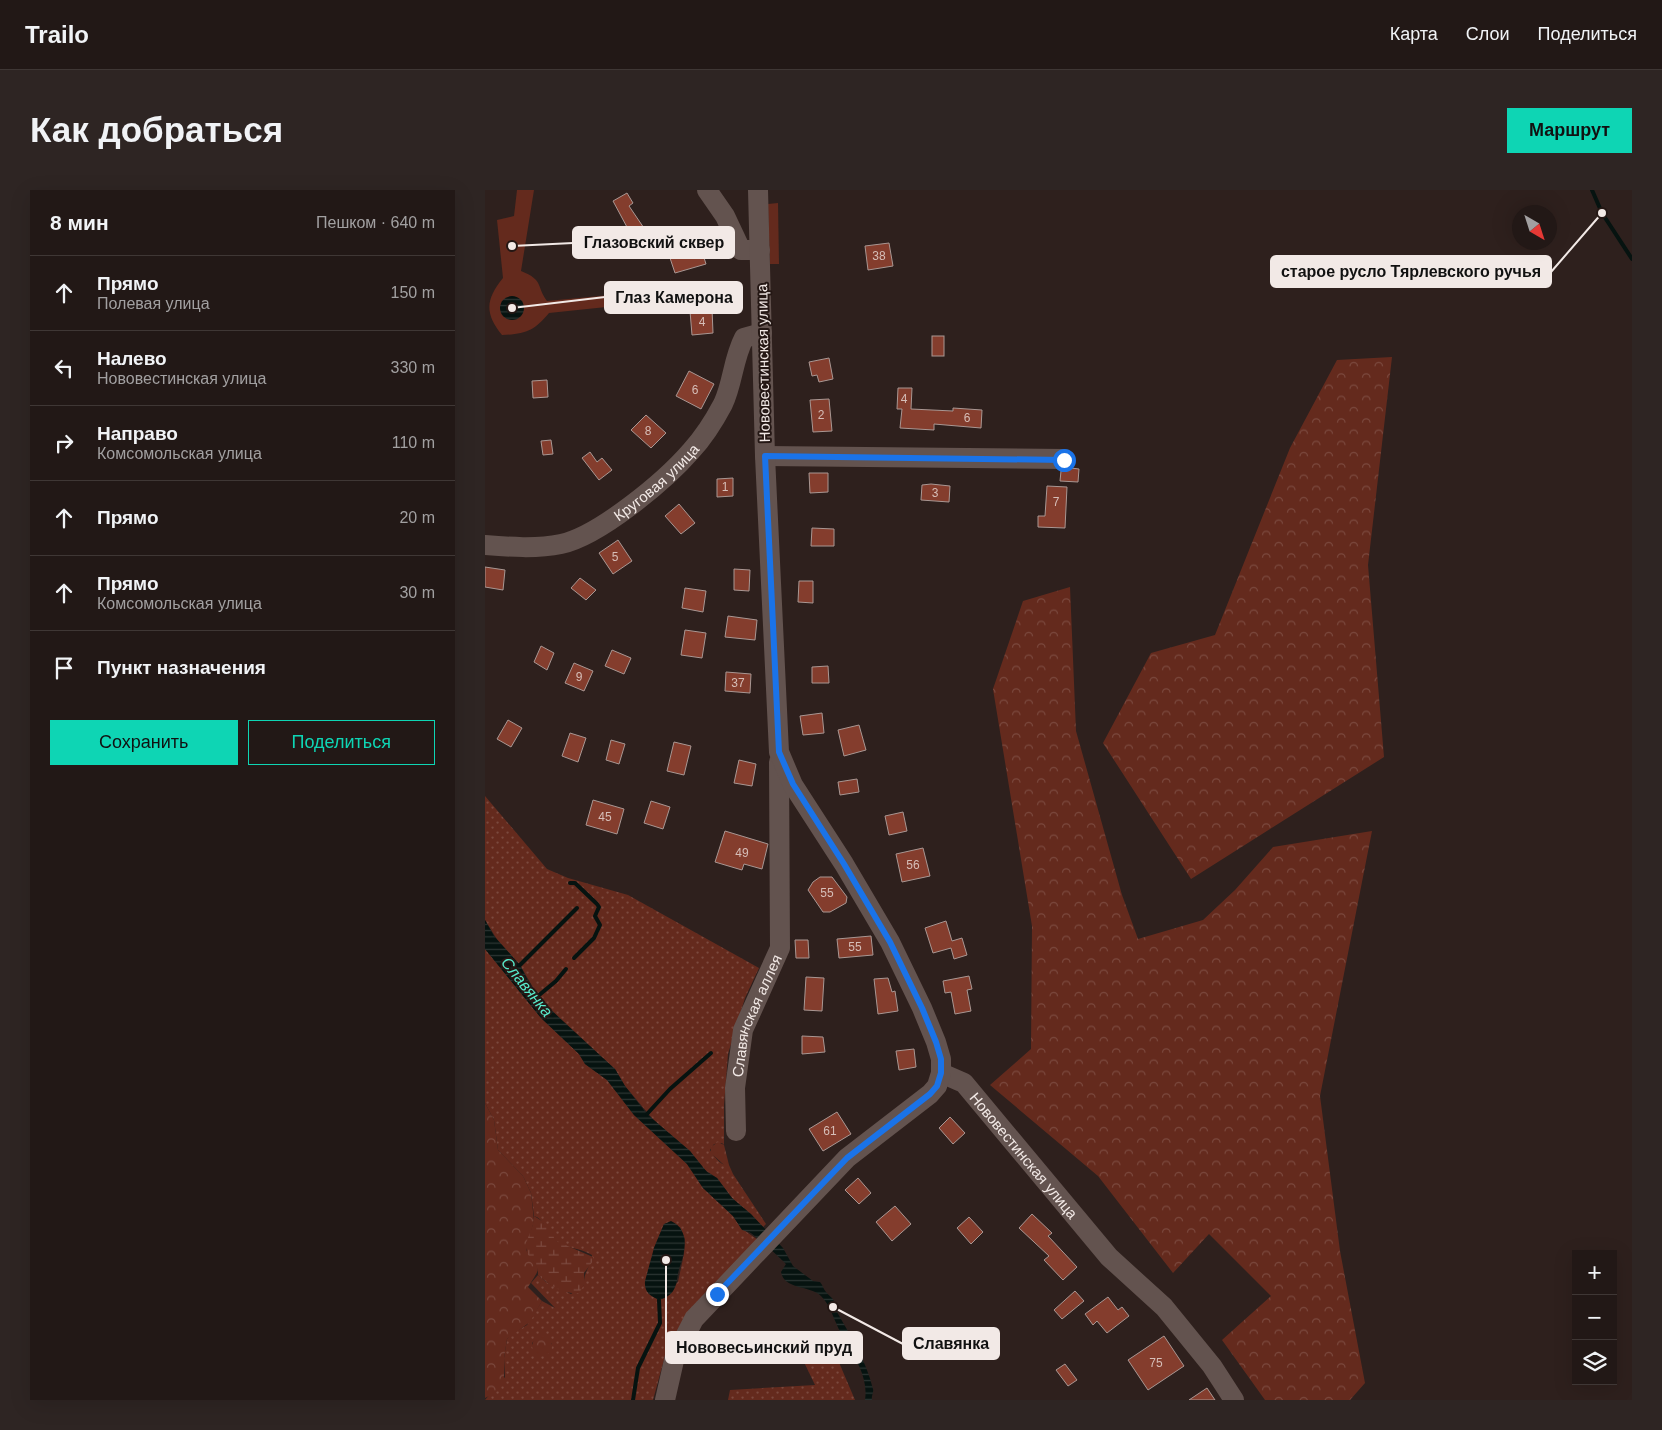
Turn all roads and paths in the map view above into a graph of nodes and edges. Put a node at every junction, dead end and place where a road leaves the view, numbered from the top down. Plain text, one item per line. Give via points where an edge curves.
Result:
1 (707, 190) edge
2 (758, 190) edge
3 (760, 250) junction
4 (762, 333) junction
5 (765, 456) junction
6 (1064, 460) dead end
7 (485, 545) edge
8 (779, 752) junction
9 (941, 1073) junction
10 (736, 1130) dead end
11 (665, 1400) edge
12 (1234, 1400) edge

1 - 3 street via 725,216 741,250
2 - 3 street, Нововестинская улица
3 - 4 street, Нововестинская улица
4 - 5 street, Нововестинская улица
4 - 7 street, Круговая улица via 744,338 723,402 711,426 691,452 638,499 591,531 561,544
5 - 6 street
5 - 8 street, Нововестинская улица
8 - 9 street, Нововестинская улица via 793,784 890,942 936,1042
8 - 10 street, Славянская аллея via 780,948 743,1030 735,1088
9 - 11 street via 930,1094 847,1158 705,1307 685,1332 671,1370
9 - 12 street, Нововестинская улица via 964,1083 1109,1258 1164,1307 1212,1366

